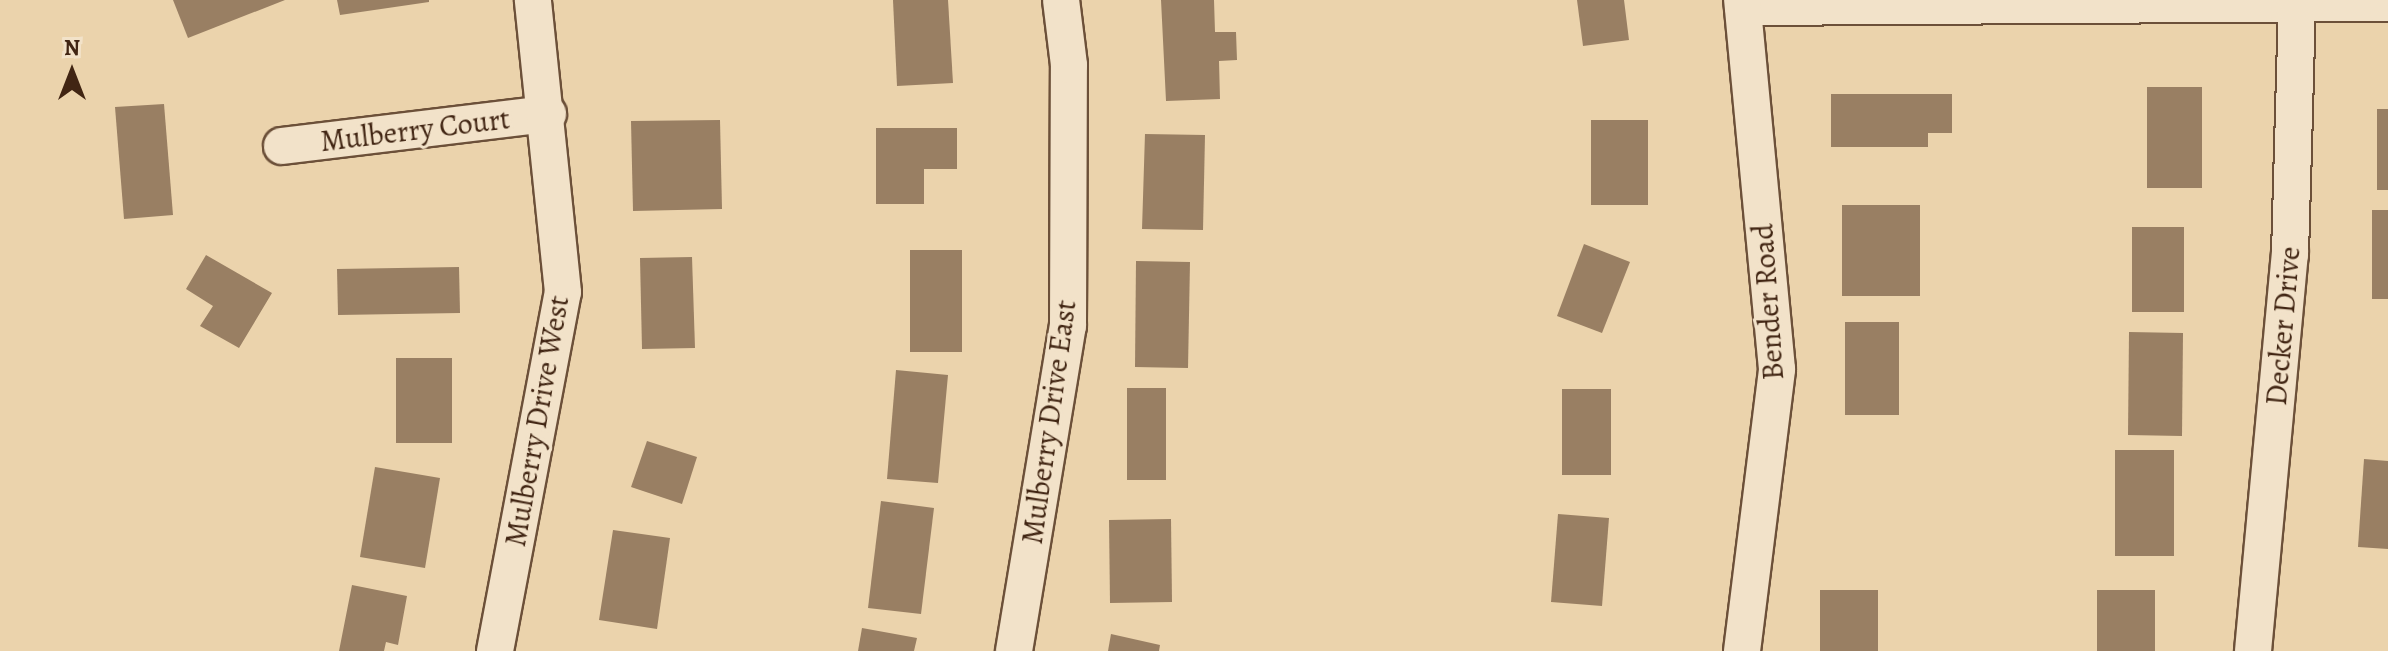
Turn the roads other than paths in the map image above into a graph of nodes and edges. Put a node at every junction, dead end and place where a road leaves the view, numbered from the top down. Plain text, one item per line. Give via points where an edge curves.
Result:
1 (533, 0) edge
2 (1061, 0) edge
3 (2296, 2) edge
4 (2388, 3) edge
5 (1743, 4) edge
6 (548, 114) junction
7 (282, 146) dead end
8 (495, 651) edge
9 (1014, 651) edge
10 (1742, 651) edge
11 (2253, 651) edge

1 - 6 street, Mulberry Drive West
2 - 9 street, Mulberry Drive East via 1069,65 1068,326
3 - 4 street
3 - 5 street
3 - 11 street, Decker Drive via 2290,254
5 - 10 street, Bender Road via 1777,369
6 - 7 street, Mulberry Court
6 - 8 street, Mulberry Drive West via 563,292

